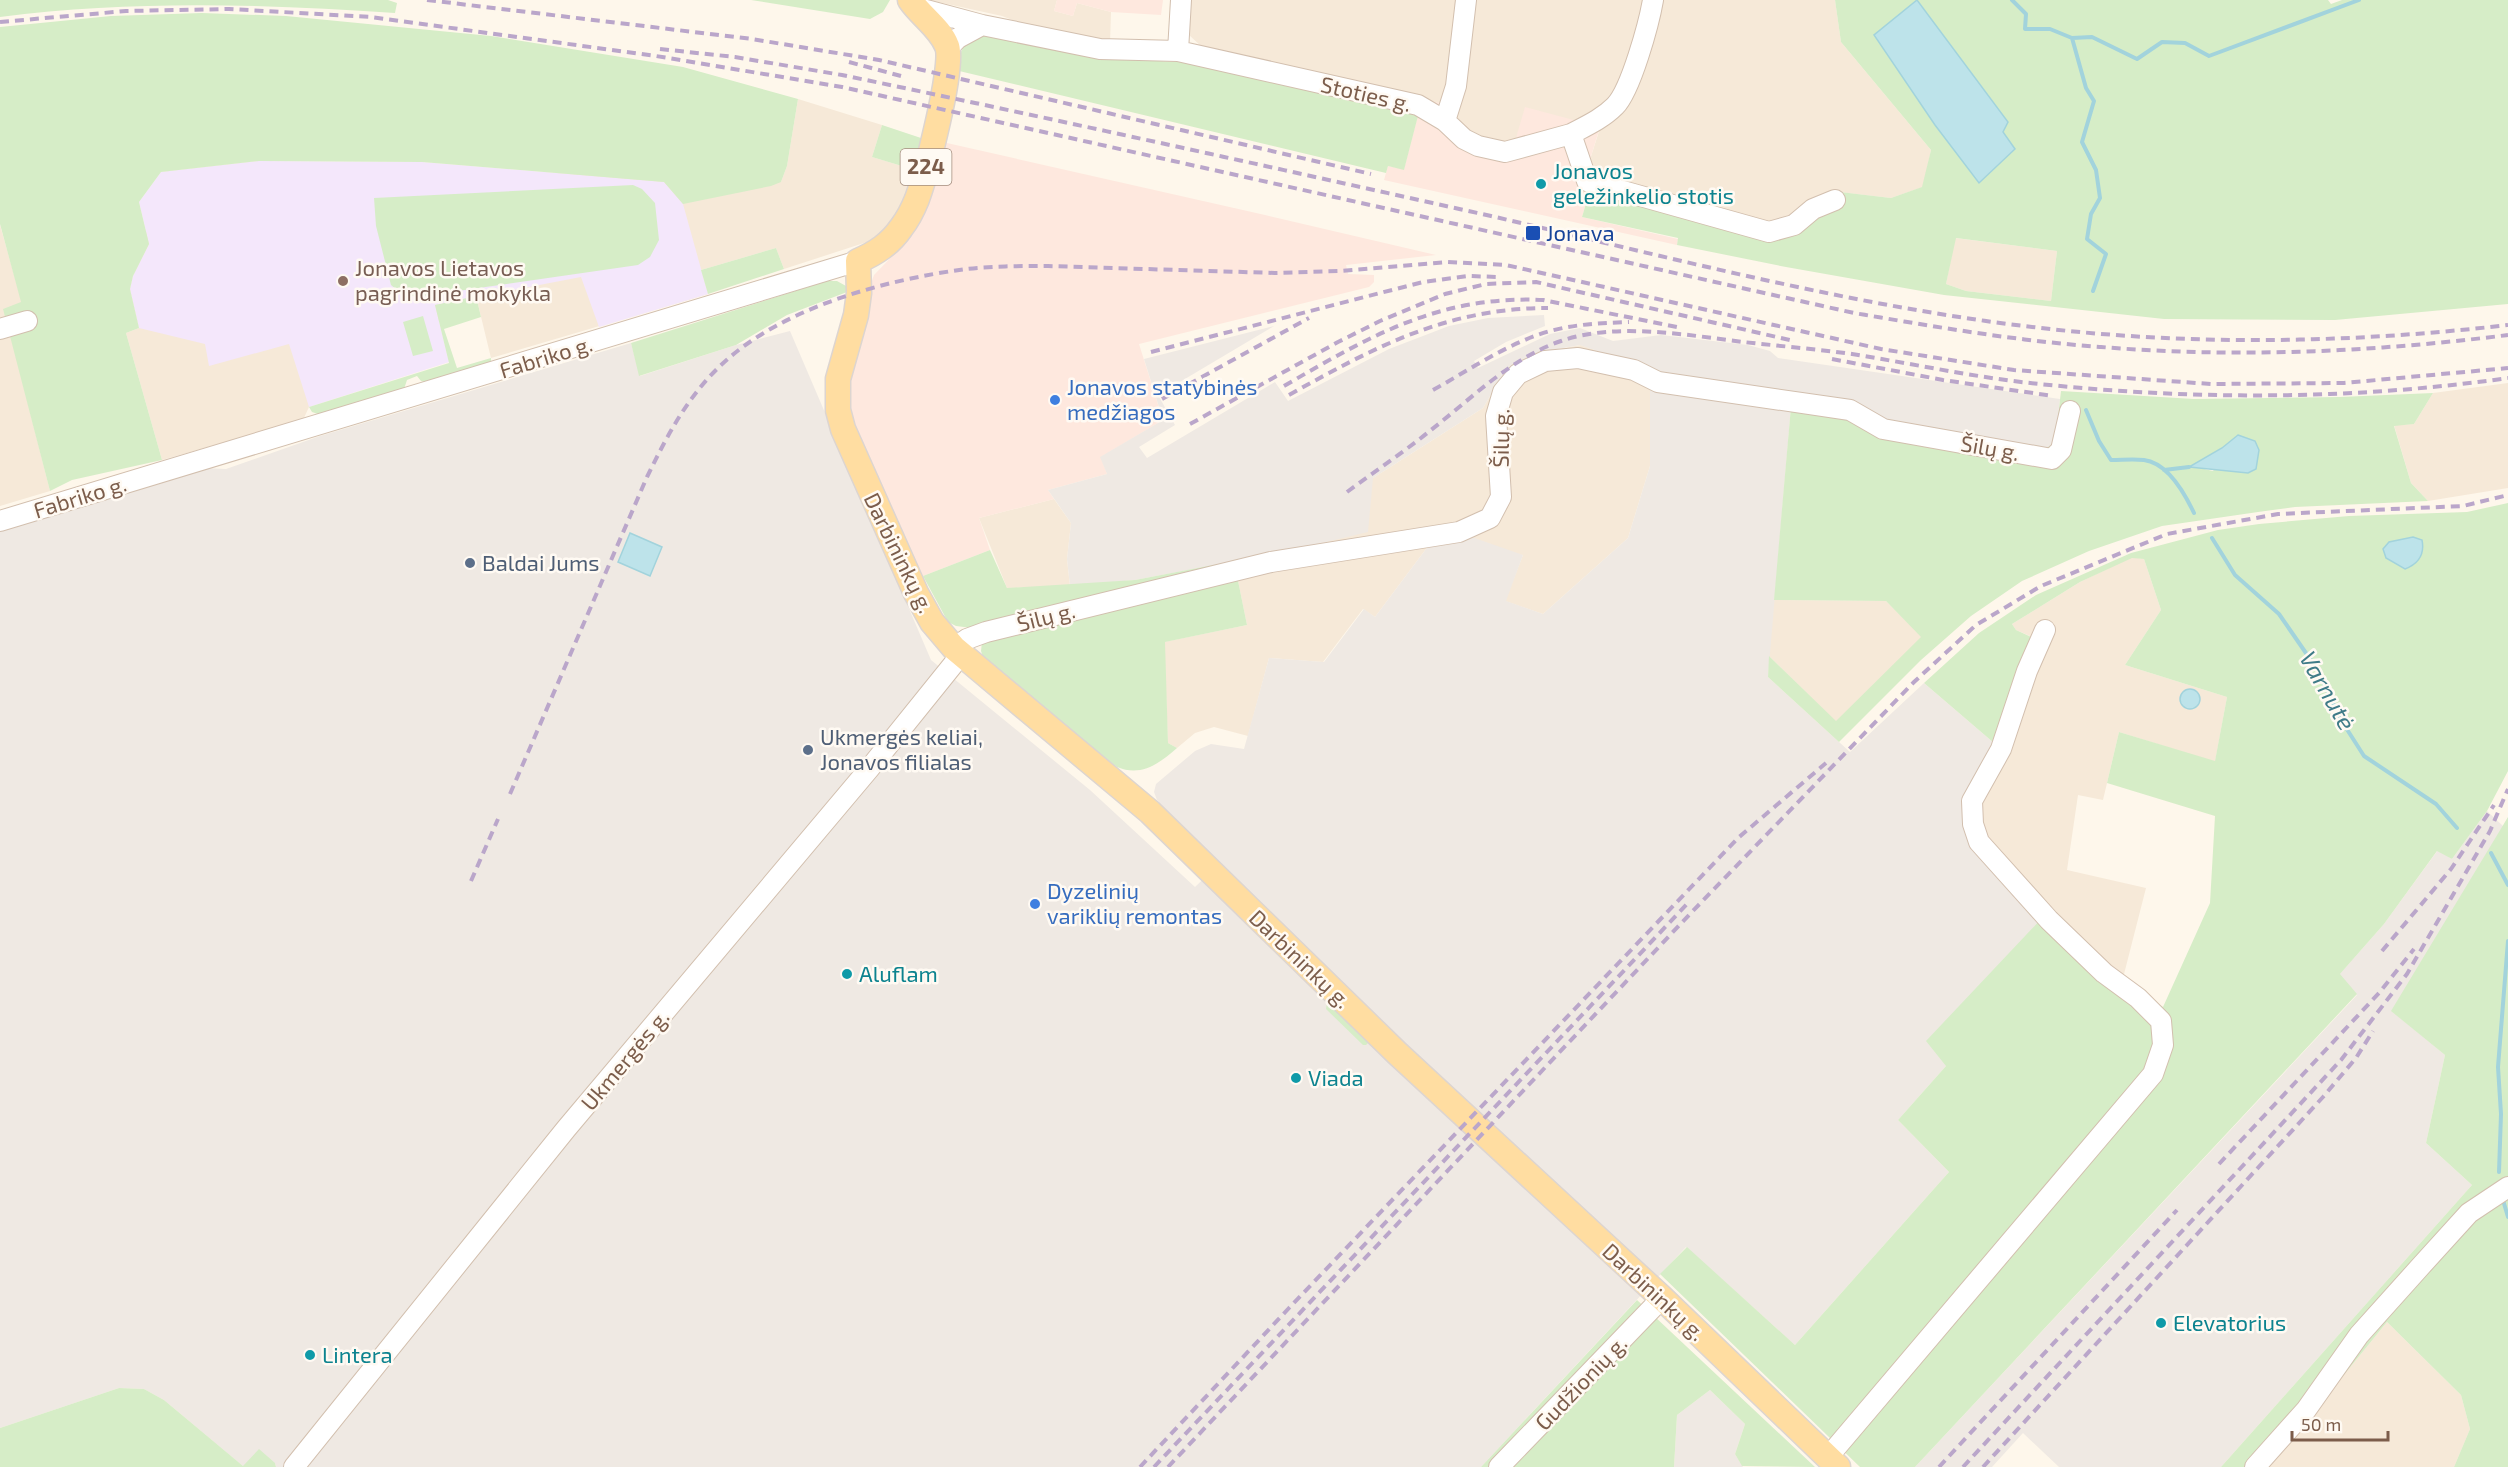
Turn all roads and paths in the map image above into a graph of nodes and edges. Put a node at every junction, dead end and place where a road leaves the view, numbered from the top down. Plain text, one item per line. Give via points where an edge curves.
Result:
1 (1181, 0) edge
2 (1466, 0) edge
3 (1653, 0) edge
4 (912, 4) edge
5 (982, 25) junction
6 (948, 48) junction
7 (1178, 51) junction
8 (1445, 121) junction
9 (1571, 134) junction
10 (1835, 200) dead end
11 (858, 261) junction
12 (27, 321) dead end
13 (0, 329) edge
14 (2070, 411) dead end
15 (0, 522) edge
16 (2045, 630) dead end
17 (957, 652) junction
18 (2508, 1187) edge
19 (1662, 1298) junction
20 (1833, 1462) edge
21 (294, 1467) edge
22 (1499, 1467) edge
23 (2255, 1467) edge

1 - 7 street
2 - 8 street via 1456,86
3 - 9 street, Stoties g. via 1638,57 1617,104
4 - 5 street, Stoties g.
4 - 6 main road
5 - 6 street
5 - 7 street, Stoties g. via 1100,49
6 - 11 main road, Fabriko g. / 224 via 947,75 916,201 888,243
7 - 8 street, Stoties g. via 1418,105
8 - 9 street, Stoties g. via 1464,139 1505,152
9 - 10 street via 1587,181 1769,232 1794,225 1813,209
11 - 15 street, Fabriko g.
11 - 17 main road, Darbininkų g. via 859,293 838,379 838,410 853,455 906,573 932,622
12 - 13 street
14 - 17 street, Šilų g. via 2061,450 2052,459 1883,429 1850,410 1658,382 1634,370 1578,358 1545,362 1518,374 1503,392 1496,416 1501,497 1490,518 1459,532 1271,562 986,632 967,639
16 - 20 street via 2001,749 1972,801 1973,824 1979,842 2049,920 2160,1022 2163,1045 2147,1082
17 - 19 main road, Darbininkų g. via 1150,812 1389,1045
17 - 21 street, Ukmergės g. via 869,769 566,1129
18 - 23 street via 2469,1213 2420,1267 2359,1335 2306,1410
19 - 20 main road, Darbininkų g.
19 - 22 street, Gudžionių g.

